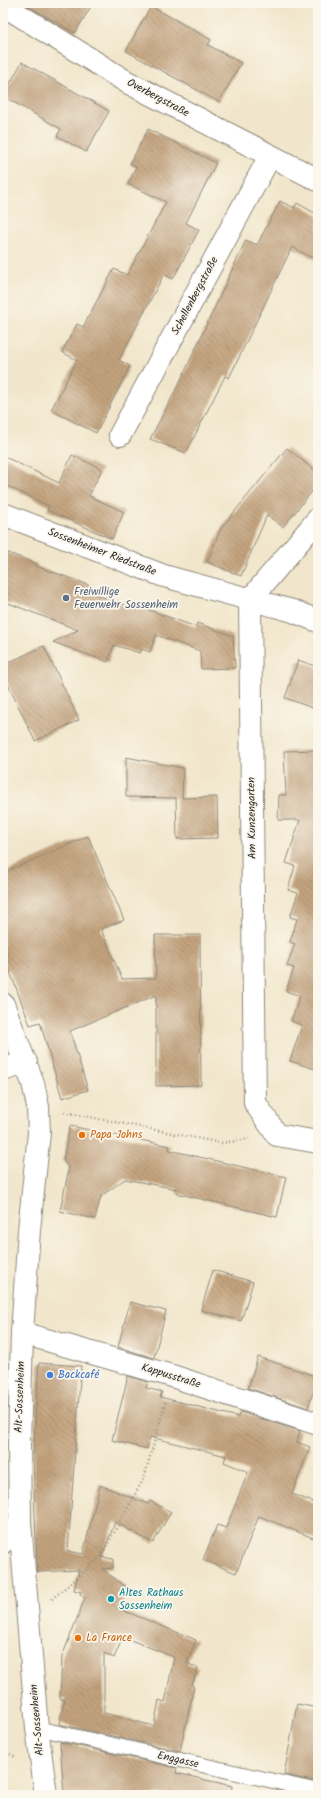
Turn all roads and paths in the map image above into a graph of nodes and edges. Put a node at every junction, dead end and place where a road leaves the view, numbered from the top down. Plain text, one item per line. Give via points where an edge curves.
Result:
1 (3, 5) edge
2 (270, 156) junction
3 (318, 180) edge
4 (120, 435) dead end
5 (3, 514) edge
6 (318, 519) edge
7 (250, 600) junction
8 (318, 621) edge
9 (3, 1004) edge
10 (26, 1062) junction
11 (3, 1070) edge
12 (38, 1107) junction
13 (277, 1135) junction
14 (318, 1142) edge
15 (22, 1333) junction
16 (172, 1376) junction
17 (318, 1424) edge
18 (20, 1522) junction
19 (3, 1543) edge
20 (28, 1620) junction
21 (37, 1728) junction
22 (318, 1791) edge
23 (46, 1795) edge

1 - 2 street, Overbergstraße via 127,82
2 - 3 street, Overbergstraße
2 - 4 street, Schellenbergstraße
5 - 7 street, Sossenheimer Riedstraße via 164,576
6 - 7 street
7 - 8 street, Sossenheimer Riedstraße via 293,611
7 - 13 street, Am Kunzengarten via 255,1103
9 - 10 street, Alt-Sossenheim
10 - 11 street
10 - 12 street, Alt-Sossenheim
12 - 13 path via 222,1143
12 - 15 street, Alt-Sossenheim via 39,1133
13 - 14 street
15 - 16 street, Kappusstraße
15 - 18 street, Alt-Sossenheim
16 - 17 street, Kappusstraße
16 - 20 path via 144,1478 100,1558
18 - 19 street
18 - 20 street, Alt-Sossenheim
20 - 21 street, Alt-Sossenheim
21 - 22 lane, Enggasse
21 - 23 street, Alt-Sossenheim

